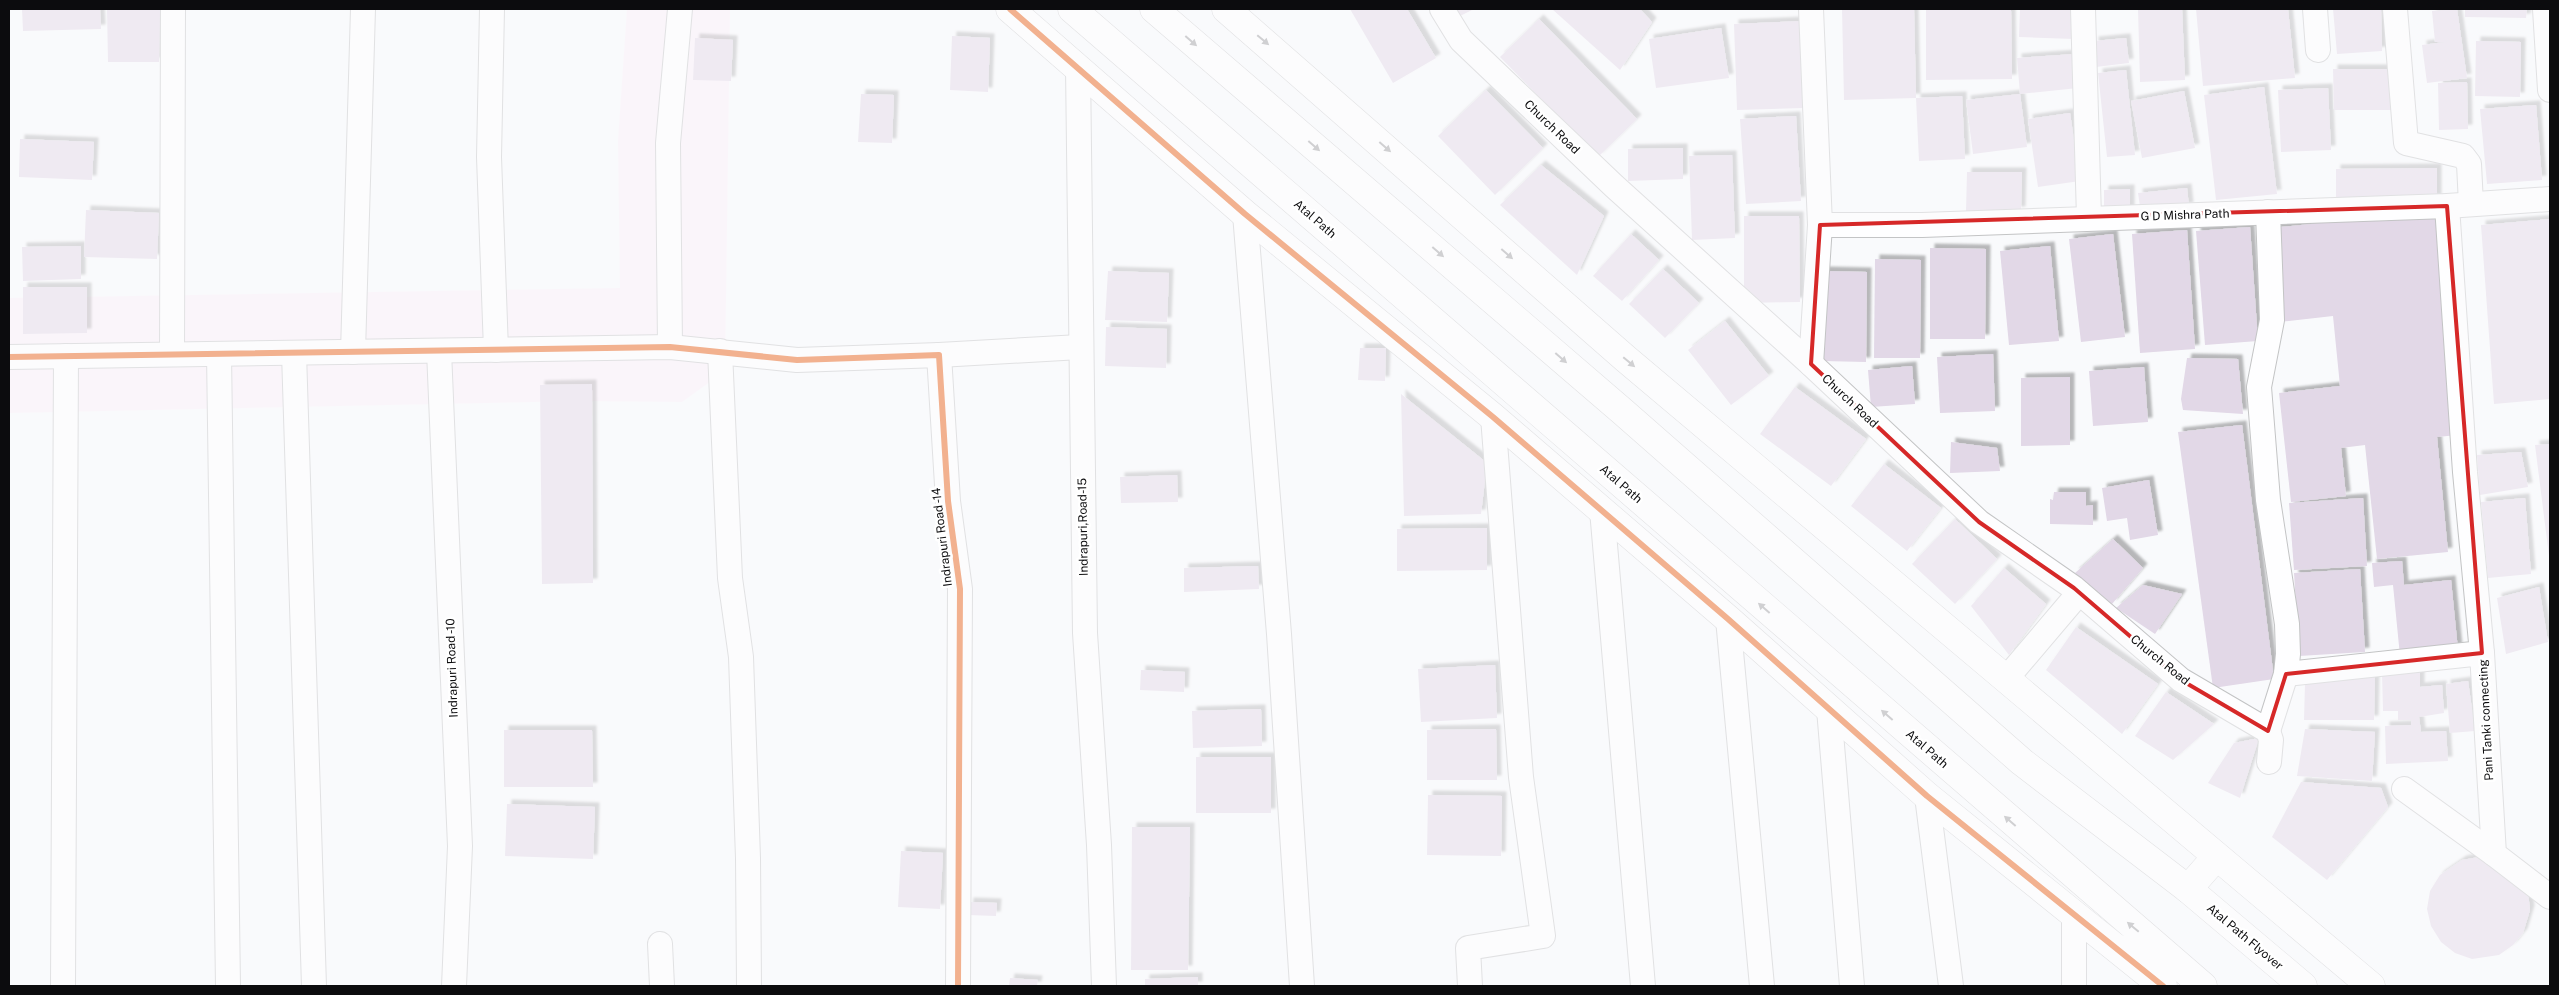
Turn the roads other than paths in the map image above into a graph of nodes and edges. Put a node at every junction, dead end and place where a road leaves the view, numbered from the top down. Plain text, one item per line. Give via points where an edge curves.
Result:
1 (173, 9) edge
2 (363, 9) edge
3 (492, 9) edge
4 (680, 9) edge
5 (1010, 9) edge
6 (1072, 9) edge
7 (1154, 9) edge
8 (1226, 9) edge
9 (1442, 9) edge
10 (1811, 9) edge
11 (2083, 9) edge
12 (2315, 9) edge
13 (2395, 9) edge
14 (2545, 9) edge
15 (2318, 50) dead end
16 (1078, 67) junction
17 (2550, 90) edge
18 (2550, 199) edge
19 (2471, 204) junction
20 (2447, 206) junction
21 (2268, 212) junction
22 (1245, 214) junction
23 (2089, 218) junction
24 (1820, 224) junction
25 (1080, 347) junction
26 (670, 348) junction
27 (496, 350) junction
28 (439, 351) junction
29 (720, 351) junction
30 (353, 352) junction
31 (294, 353) junction
32 (172, 354) junction
33 (219, 354) junction
34 (9, 356) edge
35 (66, 356) junction
36 (939, 356) junction
37 (1811, 364) junction
38 (1493, 416) junction
39 (1602, 510) junction
40 (2079, 593) junction
41 (1728, 619) junction
42 (2482, 653) junction
43 (2286, 674) junction
44 (2006, 679) junction
45 (1829, 709) junction
46 (2268, 731) junction
47 (2269, 762) dead end
48 (2404, 789) dead end
49 (1927, 796) junction
50 (2494, 854) junction
51 (2216, 857) junction
52 (2188, 888) junction
53 (2550, 898) edge
54 (2074, 915) junction
55 (660, 944) dead end
56 (2118, 949) junction
57 (2170, 959) junction
58 (63, 986) edge
59 (228, 986) edge
60 (314, 986) edge
61 (454, 986) edge
62 (662, 986) edge
63 (749, 986) edge
64 (958, 986) edge
65 (1104, 986) edge
66 (1302, 986) edge
67 (1470, 986) edge
68 (1643, 986) edge
69 (1762, 986) edge
70 (1852, 986) edge
71 (1951, 986) edge
72 (2074, 986) edge
73 (2162, 986) edge
74 (2203, 986) edge
75 (2303, 986) edge
76 (2371, 986) edge

1 - 32 street
2 - 30 street
3 - 27 street via 489,158
4 - 26 street via 668,143
5 - 16 main road
57 -> 6 main road, Atal Path
7 -> 52 main road via 1629,417 2022,762
8 -> 44 main road via 1626,359
9 - 37 street, Church Road via 1461,40 1614,186
10 - 24 street
11 - 23 street
12 - 15 street
13 - 19 street via 2406,143 2463,156 2469,164
14 - 17 street
16 - 22 main road
16 - 25 street, Indrapuri,Road-15
18 - 19 street, G D Mishra Path
19 - 20 street, G D Mishra Path
20 - 21 street, G D Mishra Path
20 - 42 street via 2465,472
21 - 23 street, G D Mishra Path
21 - 43 street via 2272,320 2259,387 2268,500 2286,624
22 - 38 main road
22 - 66 street via 1279,634
23 - 24 street, G D Mishra Path via 1922,225
24 - 37 street
25 - 36 street
25 - 65 street, Indrapuri,Road-15 via 1084,633 1100,845
26 - 27 street
26 - 29 street
27 - 28 street
28 - 30 street
28 - 61 street, Indrapuri Road -10 via 460,846
29 - 36 street via 798,360
29 - 63 street via 730,578 741,658
30 - 31 street
31 - 33 street
31 - 60 street
32 - 33 street
32 - 35 street
33 - 59 street
34 - 35 street
35 - 58 street
36 - 64 street, Indrapuri Road -14 via 948,501 960,589
37 - 40 street, Church Road via 1979,522
38 - 39 main road
38 - 67 street via 1521,778 1543,936 1468,948
39 - 41 main road
39 - 68 street
40 - 44 street
40 - 46 street, Church Road via 2181,680
41 - 45 main road
41 - 69 street
42 - 43 street, Pani Tanki connecting
42 - 50 street, Pani Tanki connecting
43 - 46 street
44 - 51 main road
45 - 49 main road
45 - 70 street
46 - 47 street via 2271,740
48 - 50 street
49 - 54 main road
49 - 71 street
50 - 53 street
51 - 52 main road
51 - 76 main road
52 - 75 main road, Atal Path Flyover
54 - 56 main road
54 - 72 street
55 - 62 street
56 - 57 main road
56 - 73 main road
57 - 74 main road

